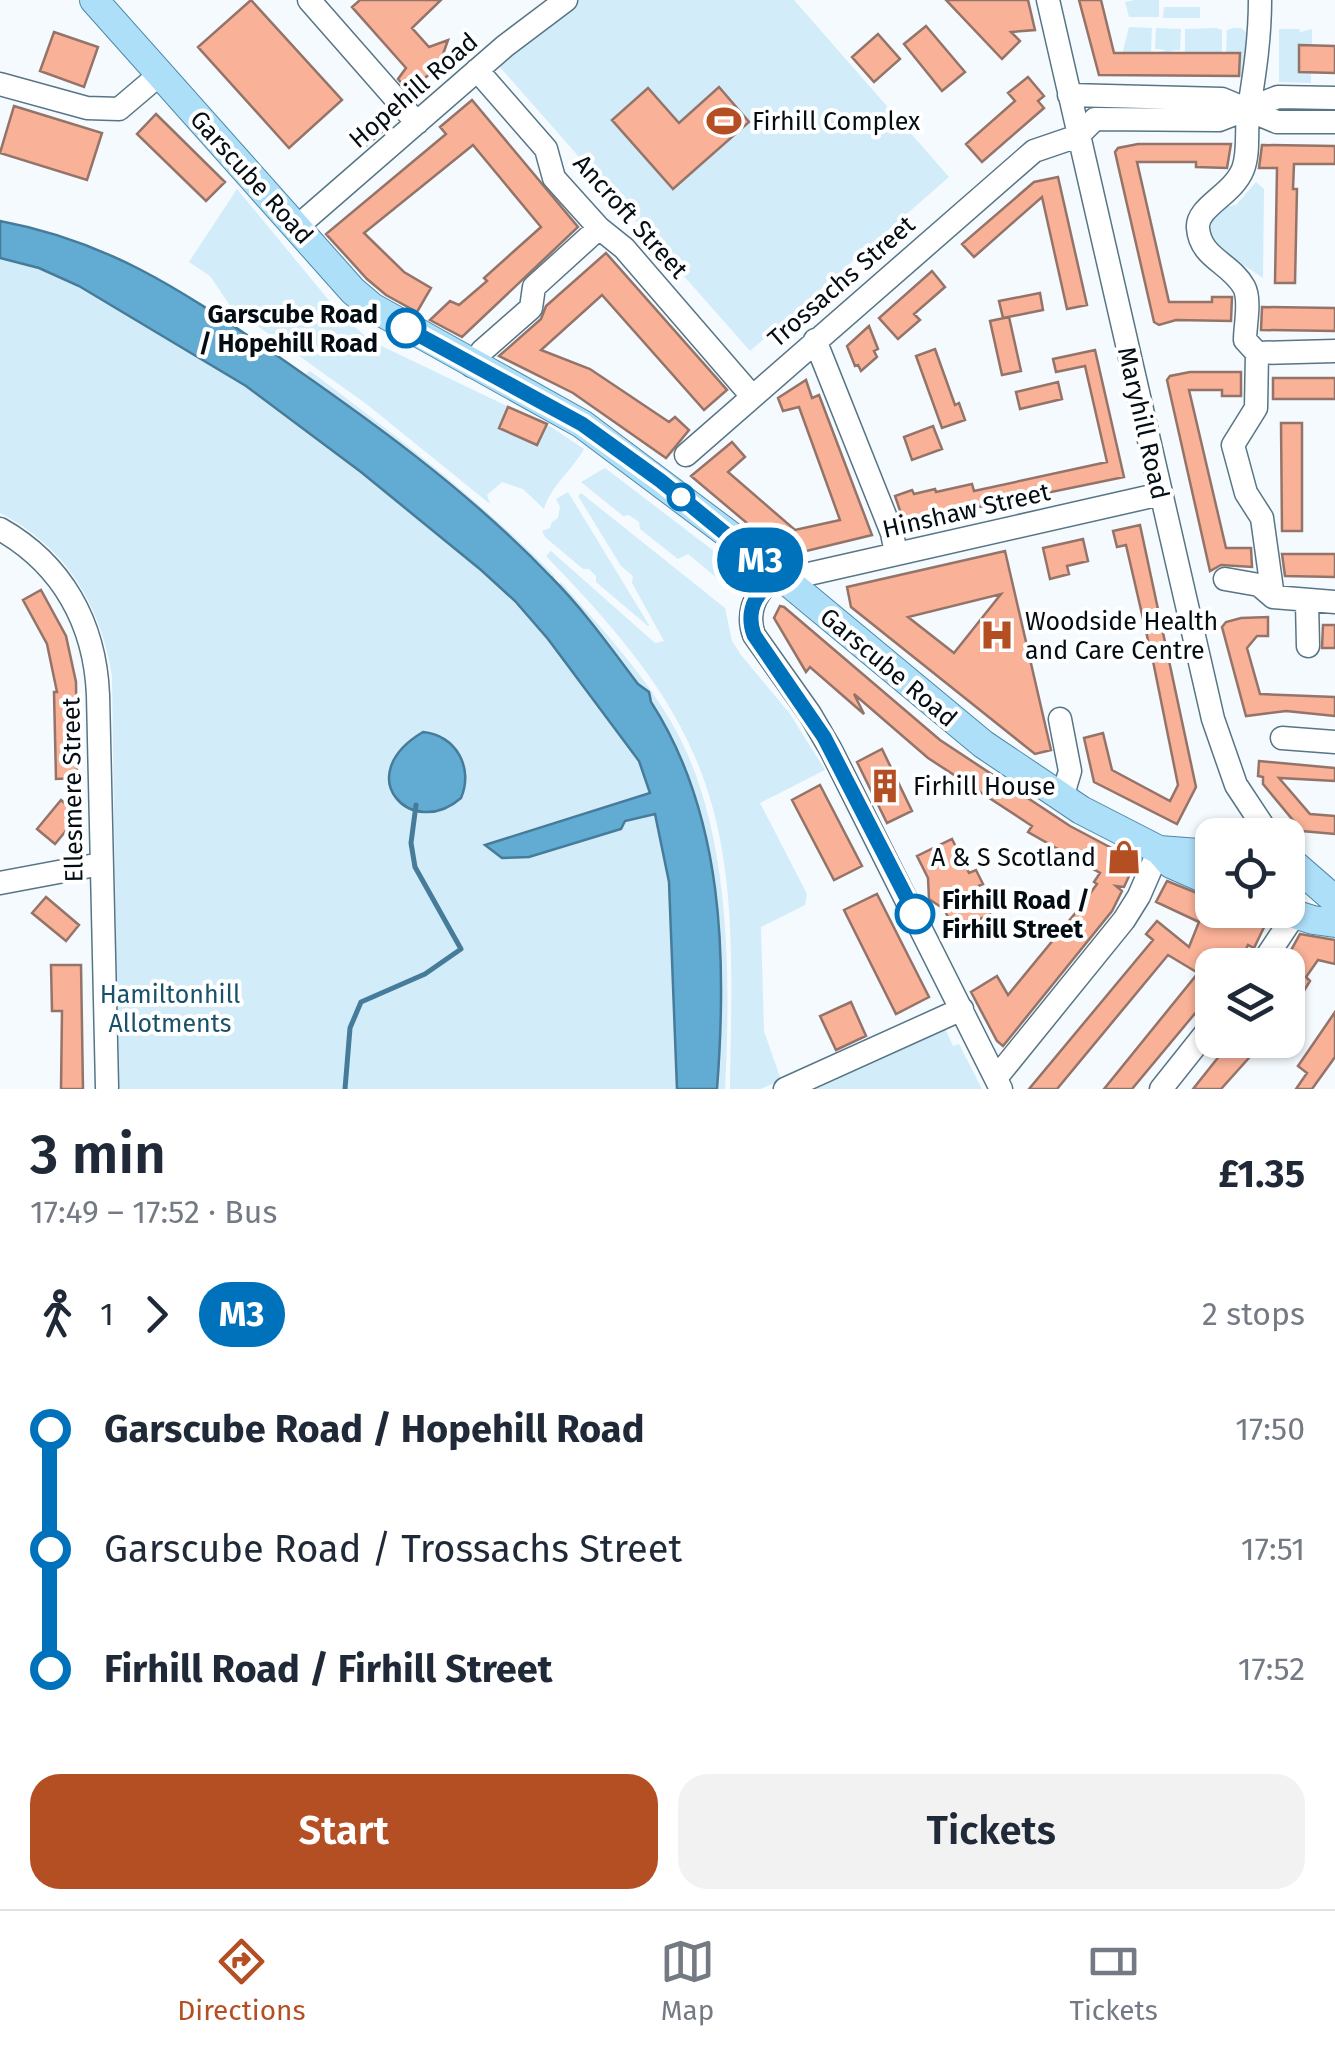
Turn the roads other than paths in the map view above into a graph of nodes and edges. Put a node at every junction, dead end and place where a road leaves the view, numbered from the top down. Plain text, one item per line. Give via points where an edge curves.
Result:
1 (94, 0) edge
2 (309, 0) edge
3 (566, 0) edge
4 (1048, 0) edge
5 (1260, 0) edge
6 (537, 7) edge
7 (477, 70) junction
8 (158, 75) junction
9 (0, 84) edge
10 (1069, 95) junction
11 (1335, 98) edge
12 (1248, 109) junction
13 (1335, 122) edge
14 (416, 123) junction
15 (1078, 136) junction
16 (298, 226) junction
17 (599, 228) junction
18 (815, 340) junction
19 (1335, 351) edge
20 (1257, 352) junction
21 (472, 366) junction
22 (751, 395) junction
23 (686, 455) dead end
24 (1161, 494) junction
25 (0, 528) edge
26 (896, 554) junction
27 (1225, 579) dead end
28 (782, 580) junction
29 (1273, 597) junction
30 (1307, 602) junction
31 (1335, 602) edge
32 (1308, 646) dead end
33 (1060, 719) dead end
34 (1282, 738) dead end
35 (1335, 742) edge
36 (1062, 798) junction
37 (1258, 818) edge
38 (1158, 850) junction
39 (1195, 853) edge
40 (101, 864) junction
41 (1305, 873) edge
42 (1195, 874) edge
43 (0, 883) edge
44 (1335, 900) edge
45 (1305, 919) edge
46 (1335, 923) edge
47 (962, 1008) junction
48 (1195, 1046) edge
49 (998, 1084) edge
50 (107, 1088) edge
51 (785, 1089) edge
52 (1161, 1089) edge

1 - 8 main road, Garscube Road
2 - 14 street
3 - 6 street, Hopehill Road
4 - 10 street, Maryhill Road
5 - 12 street
6 - 7 street, Hopehill Road
7 - 14 street, Hopehill Road
7 - 17 street, Ancroft Street via 546,148 554,178
8 - 9 street via 120,109 87,108
8 - 16 main road, Garscube Road
10 - 12 street via 1222,99
10 - 15 street, Maryhill Road
11 - 12 street via 1278,97
12 - 13 street via 1277,122
12 - 15 street via 1219,120 1095,119
12 - 20 street via 1244,166 1233,188 1197,224 1201,246 1246,290 1245,340
14 - 16 street, Hopehill Road
15 - 18 street, Trossachs Street via 1034,150
15 - 24 street, Maryhill Road
16 - 21 main road, Garscube Road via 372,307
17 - 21 street via 534,287 531,308
17 - 22 street, Ancroft Street via 624,248
18 - 22 street, Trossachs Street
18 - 26 street
19 - 20 street
20 - 29 street via 1256,408 1233,445 1246,494 1262,518
21 - 28 main road, Garscube Road via 582,424
22 - 23 street, Trossachs Street
24 - 26 street, Hinshaw Street
24 - 37 street, Maryhill Road via 1224,757
25 - 40 street, Ellesmere Street via 56,573 90,638
26 - 28 street, Hinshaw Street
27 - 29 street via 1259,585
28 - 36 main road, Garscube Road via 953,722
28 - 47 street via 763,587 754,602 754,635 824,737
29 - 30 street
30 - 31 street
30 - 32 street
33 - 36 street via 1070,771
34 - 35 street
36 - 38 main road, Garscube Road
38 - 39 main road, Garscube Road
38 - 42 main road, Garscube Road
38 - 49 street via 1124,920
40 - 43 street
40 - 50 street, Ellesmere Street
41 - 44 main road
45 - 46 main road
47 - 49 street
47 - 51 street
48 - 52 street

